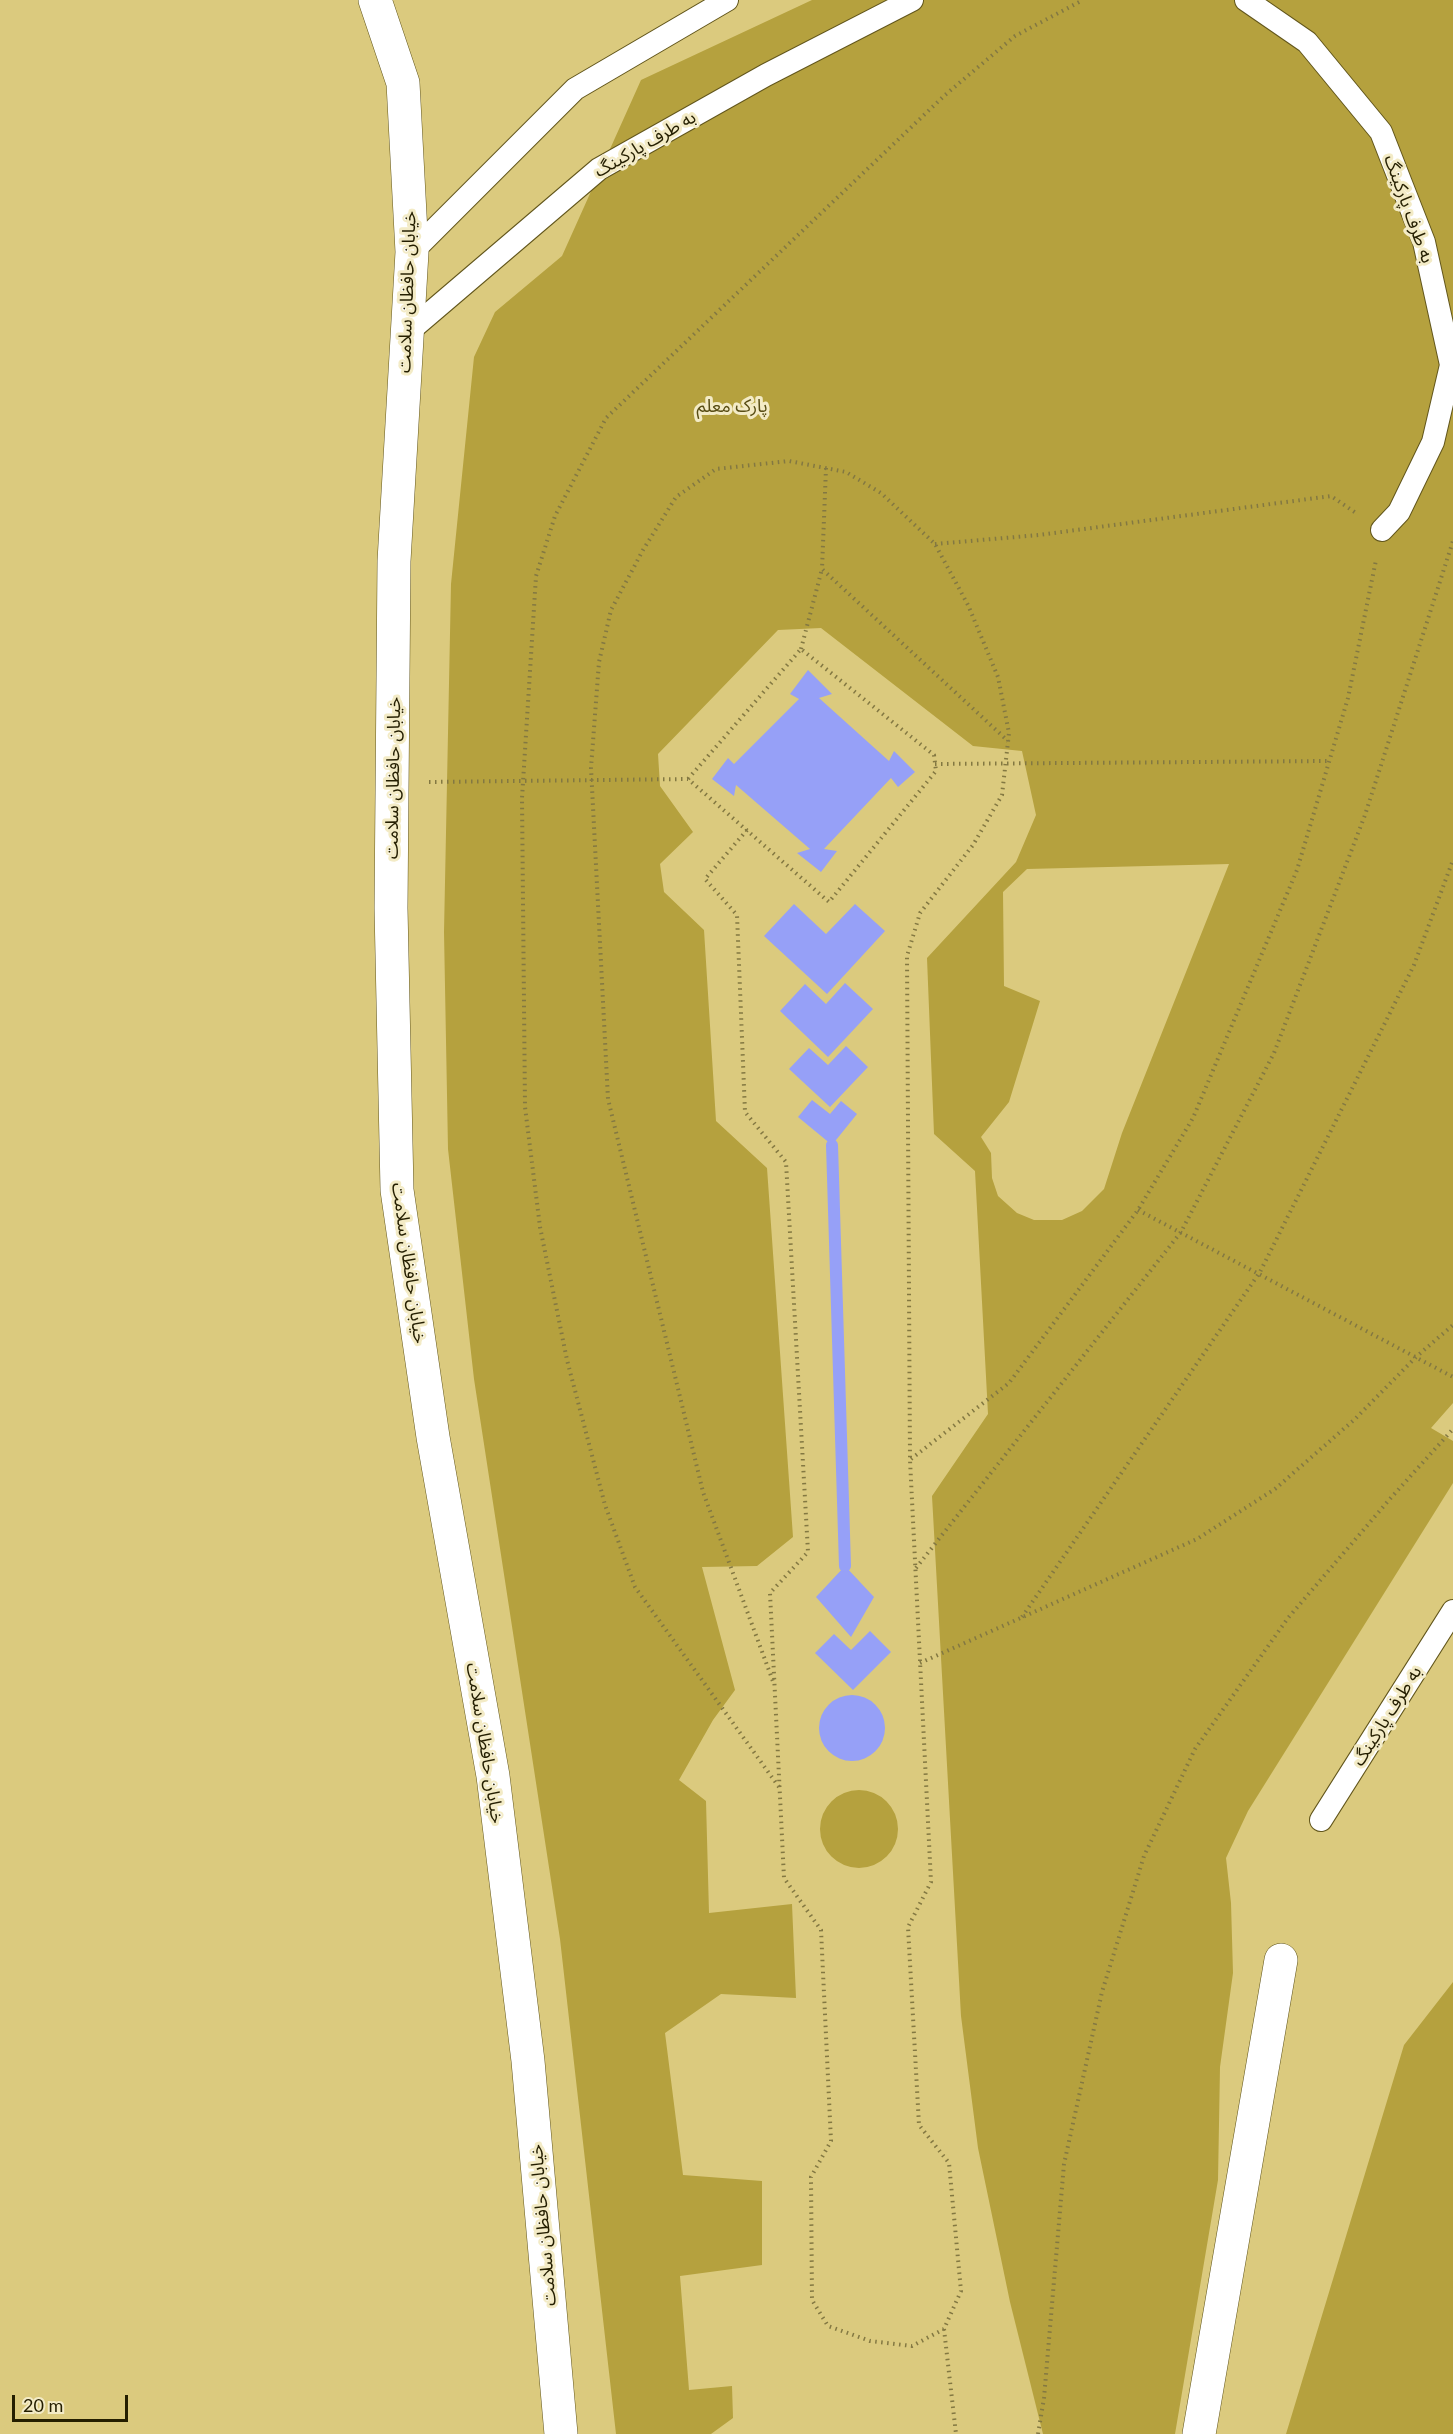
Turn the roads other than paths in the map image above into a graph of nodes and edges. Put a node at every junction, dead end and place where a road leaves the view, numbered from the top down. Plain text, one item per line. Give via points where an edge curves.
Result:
1 (375, 0) edge
2 (727, 0) edge
3 (912, 0) edge
4 (1246, 0) edge
5 (412, 252) junction
6 (408, 332) junction
7 (1382, 530) road end
8 (1453, 1611) edge
9 (1321, 1820) dead end
10 (1281, 1960) dead end
11 (561, 2434) edge
12 (1199, 2434) edge

1 - 5 street, خیابان حافظان سلامت via 404,82
2 - 5 lane via 575,89
3 - 6 lane, به طرف پارکینگ via 766,75 599,169
4 - 7 lane, به طرف پارکینگ via 1308,42 1381,132 1424,242 1451,365 1433,442 1399,512
5 - 6 street, خیابان حافظان سلامت
6 - 11 street, خیابان حافظان سلامت via 394,561 391,908 397,1190 433,1437 493,1776 528,2061
8 - 9 lane, به طرف پارکینگ
10 - 12 street

